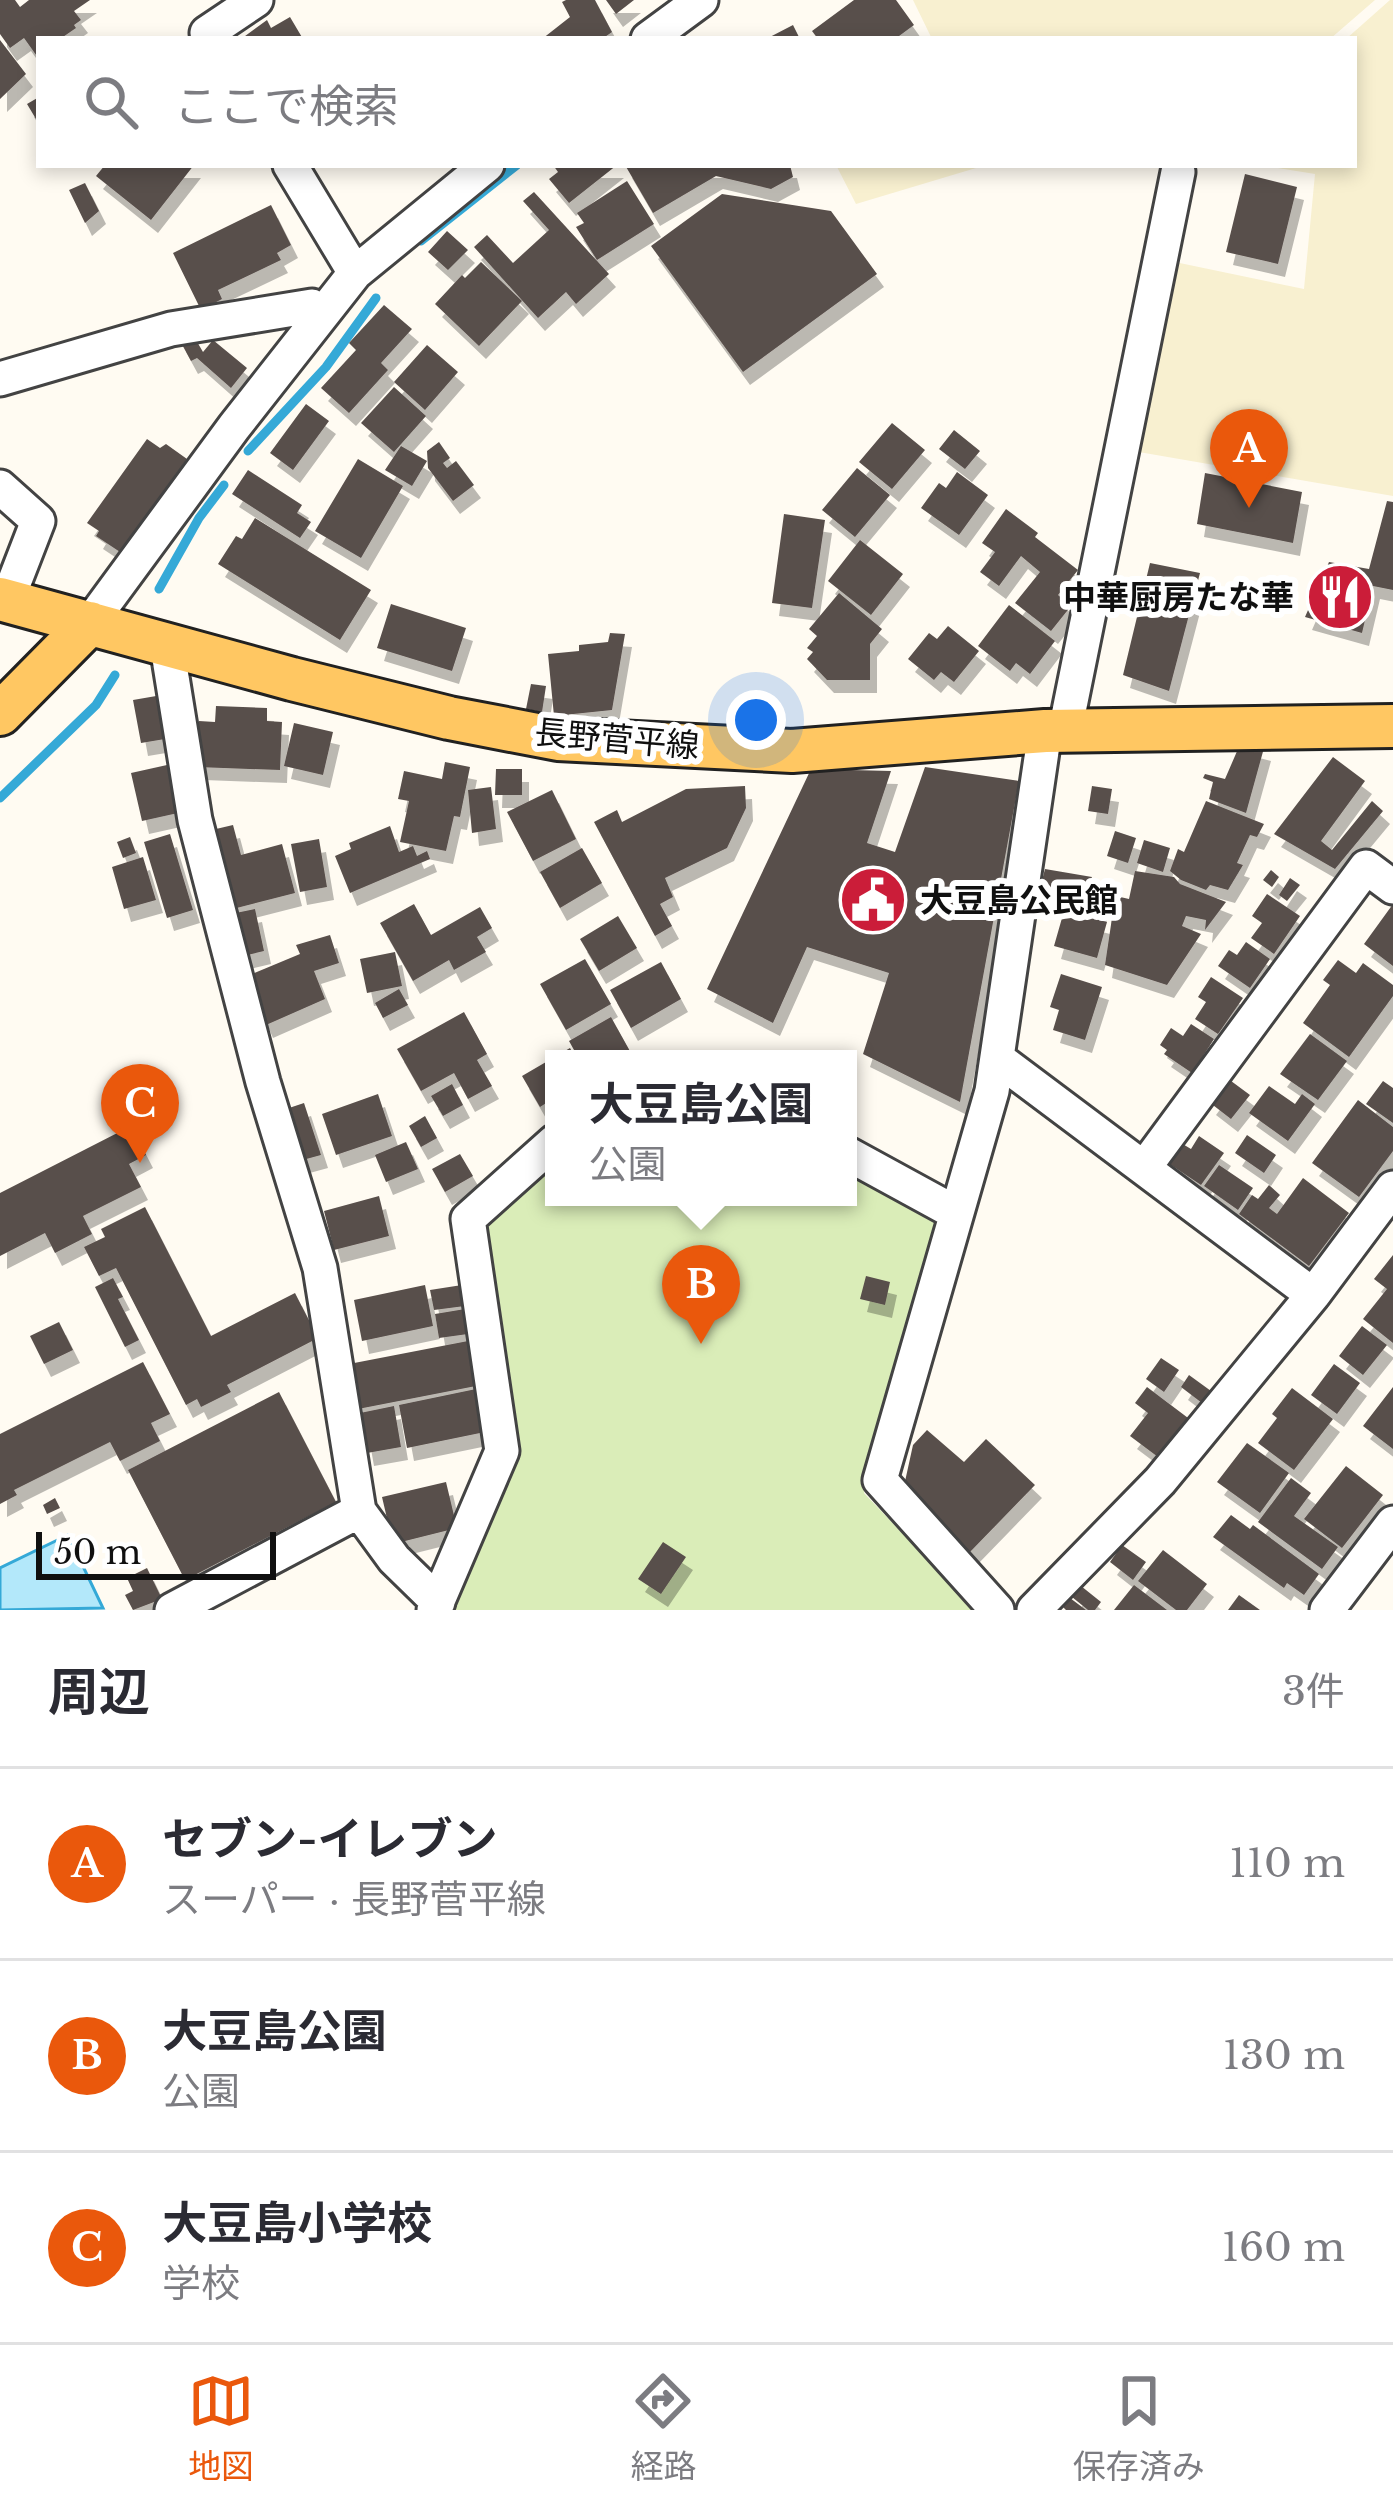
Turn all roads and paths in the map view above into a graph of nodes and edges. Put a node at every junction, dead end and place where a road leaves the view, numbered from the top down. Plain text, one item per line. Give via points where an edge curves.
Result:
1 (256, 0) edge
2 (701, 0) edge
3 (209, 36) edge
4 (652, 36) edge
5 (292, 168) edge
6 (484, 168) edge
7 (1178, 172) dead end
8 (355, 274) junction
9 (322, 313) junction
10 (0, 379) edge
11 (0, 488) edge
12 (3, 600) edge
13 (90, 622) junction
14 (167, 646) junction
15 (0, 714) edge
16 (1393, 726) edge
17 (1055, 731) junction
18 (1393, 887) edge
19 (998, 1059) junction
20 (545, 1150) edge
21 (857, 1159) edge
22 (1144, 1168) junction
23 (1387, 1207) edge
24 (956, 1213) junction
25 (1313, 1295) junction
26 (359, 1511) junction
27 (1393, 1523) edge
28 (436, 1606) edge
29 (172, 1610) edge
30 (997, 1610) edge
31 (1034, 1610) edge
32 (1327, 1610) edge

1 - 3 street
2 - 4 street
5 - 8 street
6 - 8 street
7 - 17 street
8 - 9 street
9 - 10 street via 312,306 171,329
9 - 13 street
11 - 12 street via 38,520
12 - 13 main road, 長野菅平線
13 - 14 main road, 長野菅平線
13 - 15 main road
14 - 17 main road, 長野菅平線 via 558,739 792,751
14 - 26 street via 195,820 320,1268
16 - 17 main road, 長野菅平線
17 - 19 street
18 - 22 street via 1366,867
19 - 22 street
19 - 24 street
20 - 28 street via 468,1219 502,1451
21 - 24 street
22 - 25 street
23 - 25 street
24 - 30 street via 880,1480
25 - 31 street via 1160,1481
26 - 28 street
26 - 29 street
27 - 32 street

